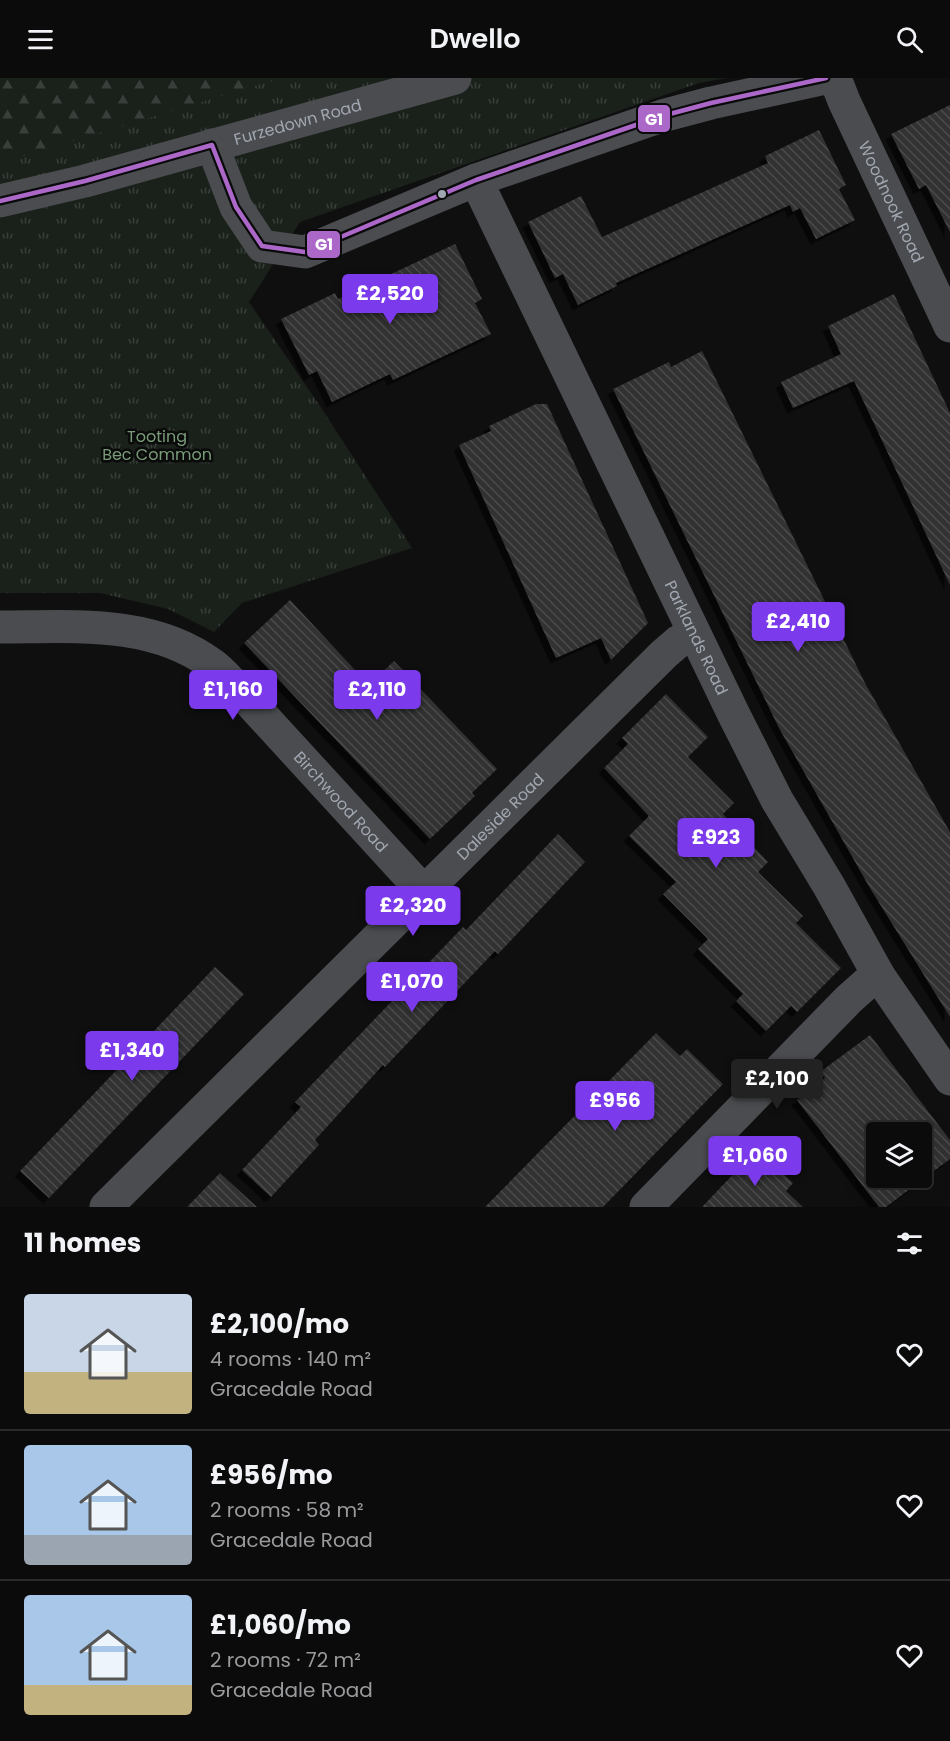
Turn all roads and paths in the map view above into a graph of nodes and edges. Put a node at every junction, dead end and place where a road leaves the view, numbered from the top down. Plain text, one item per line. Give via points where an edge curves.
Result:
1 (455, 78) edge
2 (826, 78) edge
3 (835, 78) edge
4 (212, 145) junction
5 (476, 180) junction
6 (0, 201) edge
7 (950, 326) edge
8 (0, 627) edge
9 (694, 633) junction
10 (423, 891) junction
11 (879, 976) junction
12 (950, 1079) edge
13 (106, 1207) edge
14 (646, 1207) edge

1 - 4 street, Furzedown Road
2 - 5 street via 662,116
3 - 7 street, Woodnook Road
4 - 5 street via 236,207 261,246 305,252
4 - 6 street, Furzedown Road
5 - 9 street, Parklands Road
8 - 10 street, Birchwood Road via 120,630 172,642 195,653 236,687
9 - 10 street, Daleside Road via 664,654
9 - 11 street, Parklands Road via 777,800
10 - 13 street, Daleside Road
11 - 12 street, Parklands Road
11 - 14 street via 849,999

